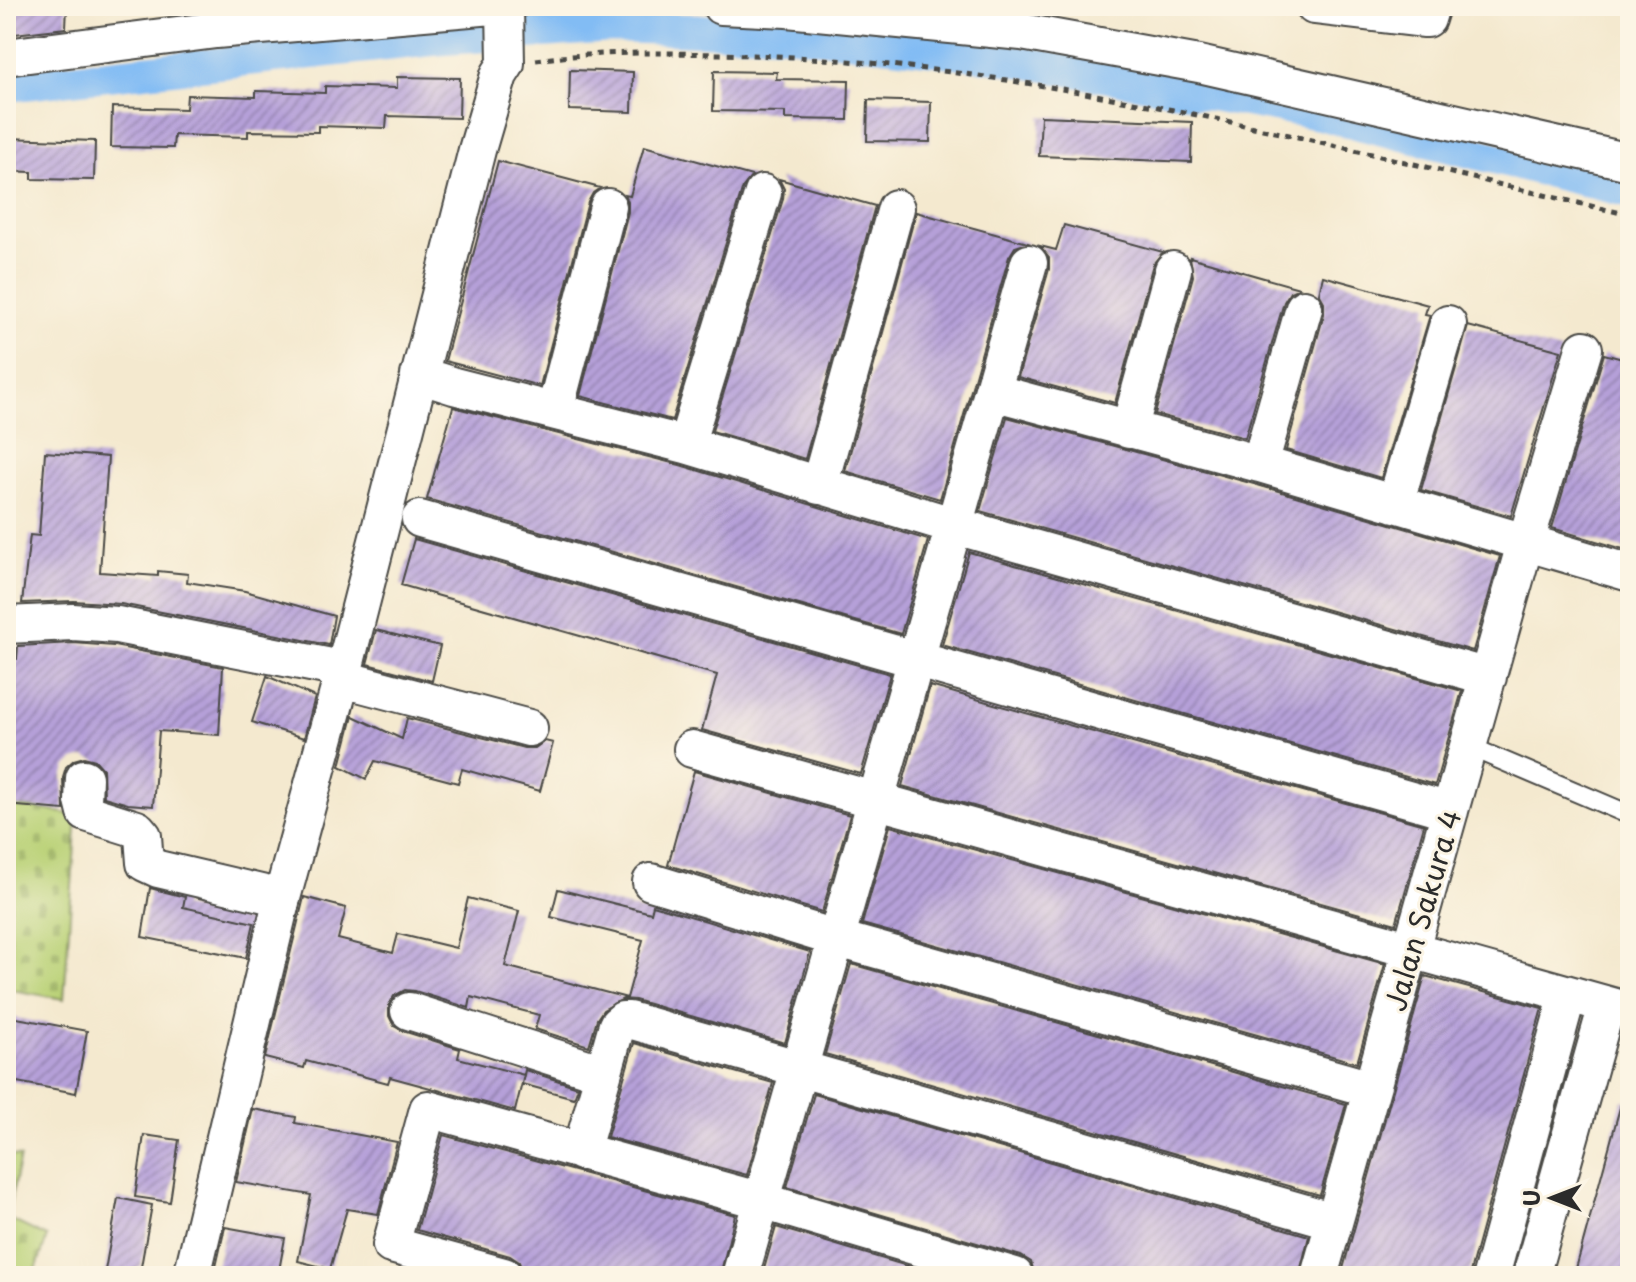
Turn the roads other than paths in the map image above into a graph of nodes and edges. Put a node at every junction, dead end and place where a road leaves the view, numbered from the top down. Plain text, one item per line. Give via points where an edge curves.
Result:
1 (721, 6) edge
2 (1314, 6) edge
3 (1431, 6) edge
4 (501, 41) edge
5 (6, 57) edge
6 (1630, 162) edge
7 (763, 193) dead end
8 (608, 207) dead end
9 (896, 208) dead end
10 (1029, 263) dead end
11 (1173, 270) dead end
12 (1304, 308) dead end
13 (1448, 324) dead end
14 (1584, 349) dead end
15 (419, 375) junction
16 (993, 392) junction
17 (555, 410) junction
18 (1129, 430) junction
19 (686, 445) junction
20 (1260, 464) junction
21 (819, 486) junction
22 (1395, 504) junction
23 (420, 519) dead end
24 (952, 525) junction
25 (1525, 544) junction
26 (1630, 573) edge
27 (6, 625) edge
28 (915, 660) junction
29 (343, 674) junction
30 (1488, 677) junction
31 (529, 728) dead end
32 (1468, 746) junction
33 (692, 749) dead end
34 (84, 778) dead end
35 (875, 800) junction
36 (1450, 811) junction
37 (1630, 815) edge
38 (651, 882) dead end
39 (282, 898) junction
40 (835, 938) junction
41 (1411, 950) junction
42 (1568, 994) junction
43 (1619, 1008) edge
44 (409, 1011) dead end
45 (799, 1069) junction
46 (603, 1073) junction
47 (1371, 1089) junction
48 (581, 1152) junction
49 (762, 1201) junction
50 (1334, 1221) junction
51 (192, 1276) edge
52 (504, 1276) edge
53 (740, 1276) edge
54 (1015, 1276) edge
55 (1319, 1276) edge
56 (1491, 1276) edge
57 (1531, 1276) edge

1 - 6 street via 1022,32 1199,64
2 - 3 street via 1423,19
4 - 5 street via 216,30
4 - 15 street
7 - 19 street
8 - 17 street
9 - 21 street
10 - 16 street
11 - 18 street
12 - 20 street
13 - 22 street
14 - 25 street, Jalan Sakura 4
15 - 17 street
15 - 29 street
16 - 18 street
16 - 24 street
17 - 19 street
18 - 20 street
19 - 21 street
20 - 22 street
21 - 24 street
22 - 25 street
23 - 28 street
24 - 28 street
24 - 30 street
25 - 26 street
25 - 30 street, Jalan Sakura 4
27 - 29 street via 117,625 326,666
28 - 35 street
28 - 36 street
29 - 31 street via 358,683
29 - 39 street
30 - 32 street, Jalan Sakura 4
32 - 36 street, Jalan Sakura 4
32 - 37 lane
33 - 35 street
34 - 39 street via 86,813 137,829 143,836 145,863
35 - 40 street
35 - 41 street
36 - 41 street, Jalan Sakura 4
38 - 40 street
39 - 51 street
40 - 45 street
40 - 47 street
41 - 42 street
41 - 47 street, Jalan Sakura 4
42 - 43 street
42 - 56 street
43 - 57 street
44 - 46 street
45 - 46 street via 623,1020
45 - 49 street
45 - 50 street
46 - 48 street
47 - 50 street, Jalan Sakura 4
48 - 49 street
48 - 52 street via 428,1109 391,1245
49 - 53 street
49 - 54 street
50 - 55 street, Jalan Sakura 4

